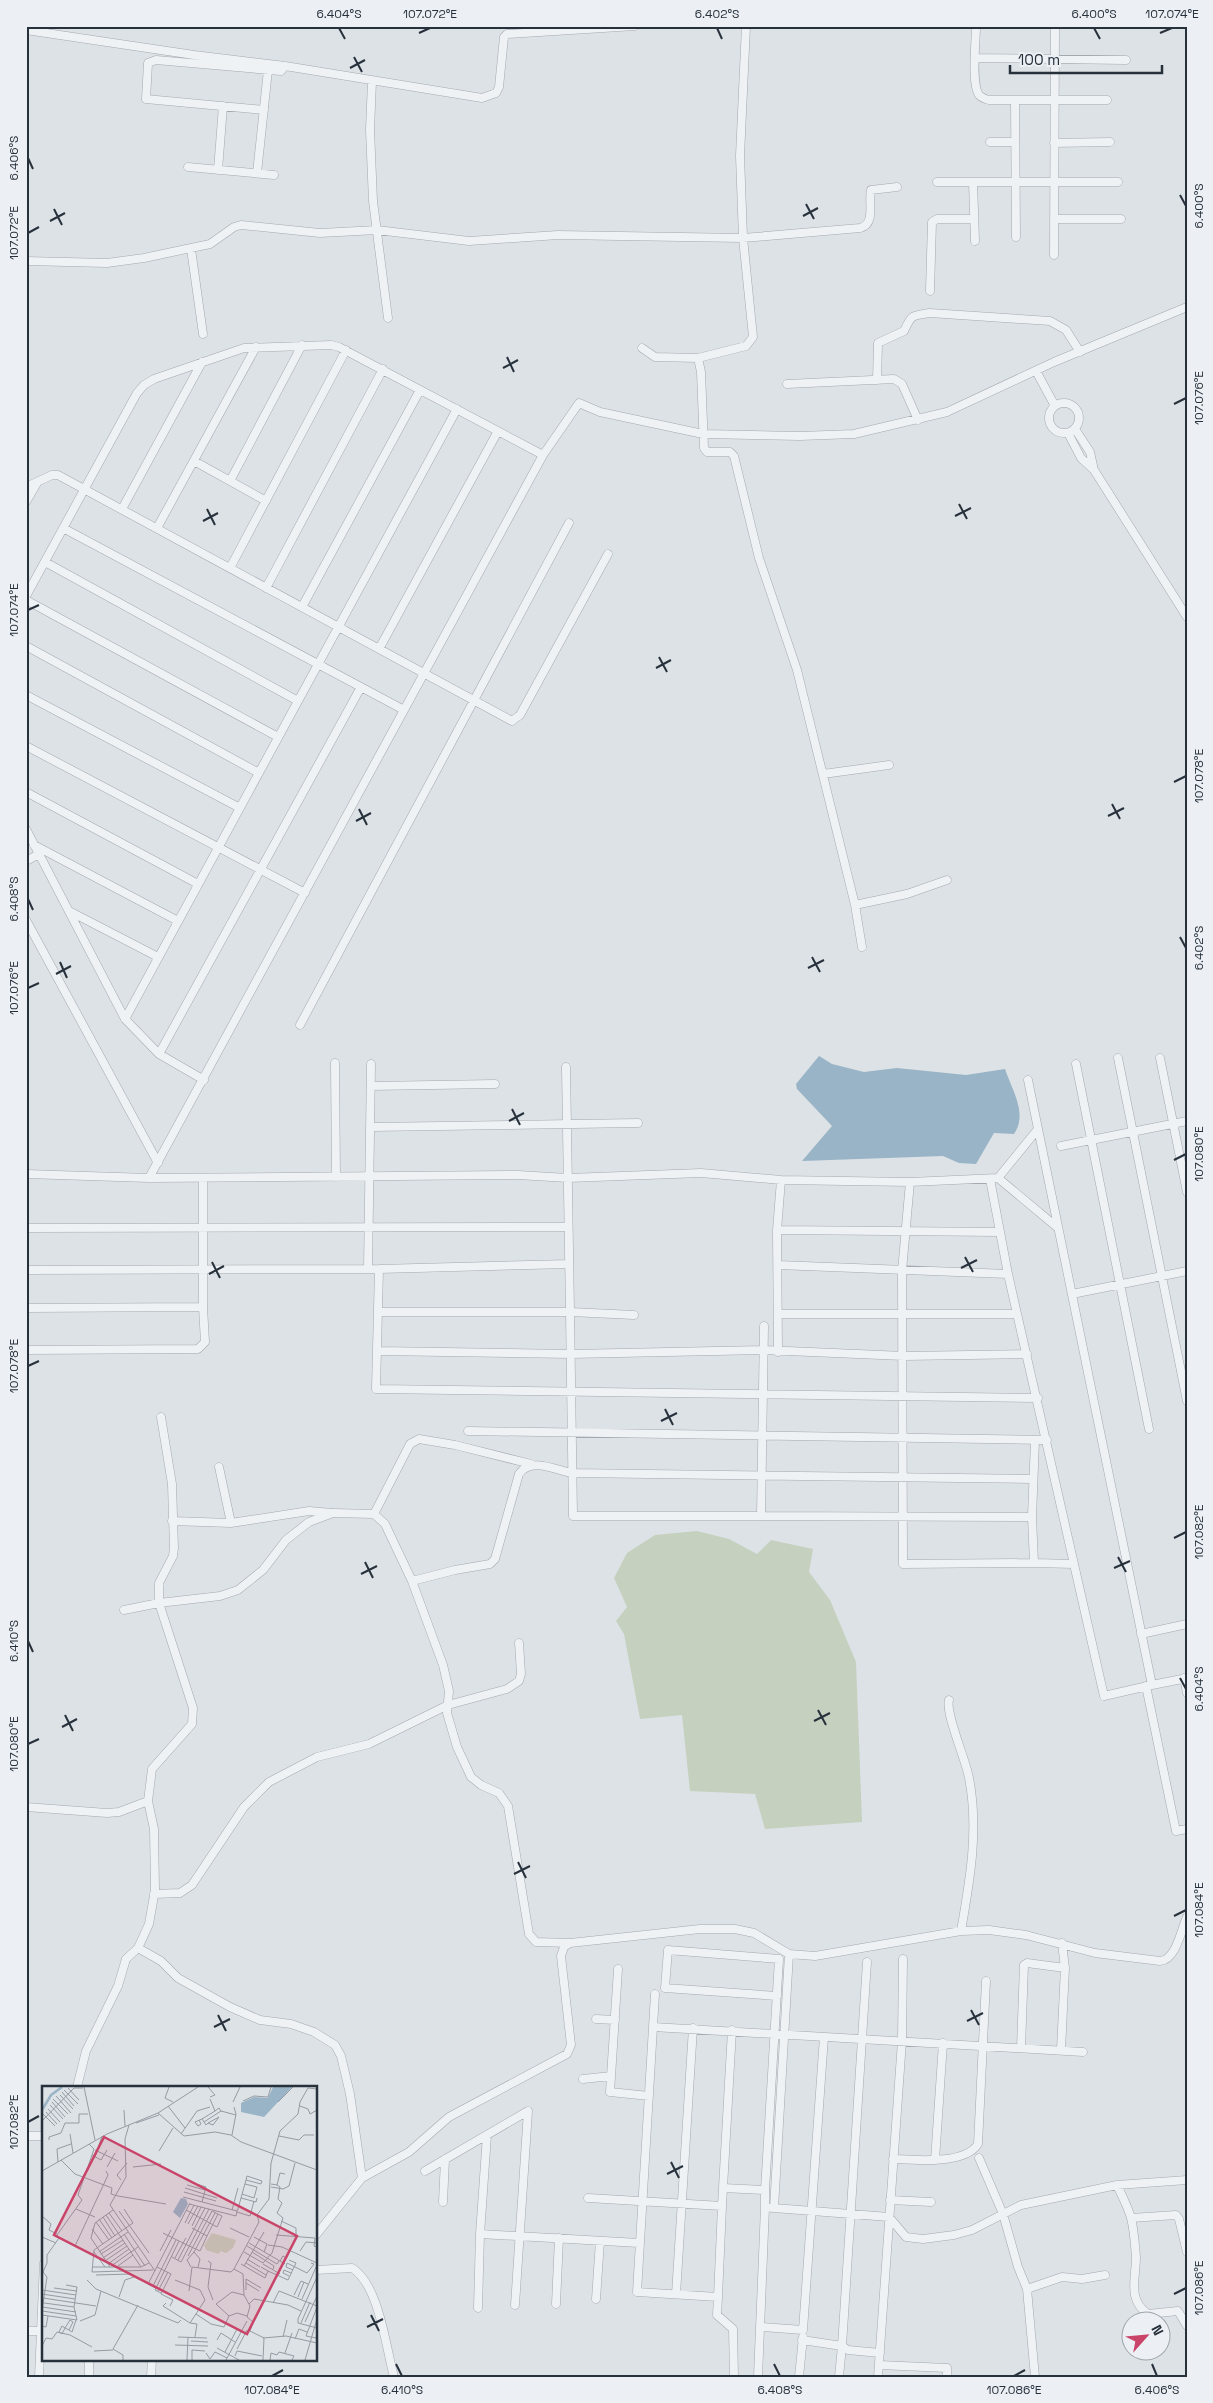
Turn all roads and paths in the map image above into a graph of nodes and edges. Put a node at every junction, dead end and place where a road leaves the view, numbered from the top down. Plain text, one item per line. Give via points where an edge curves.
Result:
1 (635, 26) edge
2 (746, 26) edge
3 (976, 26) edge
4 (1055, 26) edge
5 (26, 30) edge
6 (976, 58) junction
7 (1055, 59) junction
8 (1126, 60) dead end
9 (285, 66) junction
10 (268, 70) junction
11 (372, 81) junction
12 (1015, 100) junction
13 (1055, 100) junction
14 (1107, 100) dead end
15 (223, 106) junction
16 (264, 110) junction
17 (990, 142) dead end
18 (1015, 142) junction
19 (1110, 142) dead end
20 (1054, 143) junction
21 (188, 167) dead end
22 (218, 170) junction
23 (257, 173) junction
24 (274, 175) dead end
25 (937, 182) dead end
26 (973, 182) junction
27 (1015, 182) junction
28 (1054, 182) junction
29 (1118, 182) dead end
30 (896, 187) dead end
31 (974, 219) junction
32 (1054, 219) junction
33 (1122, 219) dead end
34 (377, 230) junction
35 (1016, 237) dead end
36 (743, 238) junction
37 (975, 241) dead end
38 (191, 249) junction
39 (1054, 255) dead end
40 (26, 261) edge
41 (930, 291) dead end
42 (1187, 306) edge
43 (388, 318) dead end
44 (203, 334) dead end
45 (302, 345) junction
46 (256, 347) junction
47 (642, 348) dead end
48 (346, 350) junction
49 (1080, 352) junction
50 (698, 358) junction
51 (202, 362) junction
52 (383, 369) junction
53 (1036, 371) junction
54 (877, 380) junction
55 (787, 384) dead end
56 (420, 390) junction
57 (1055, 406) junction
58 (457, 409) junction
59 (918, 420) junction
60 (1075, 429) junction
61 (498, 432) junction
62 (1068, 433) junction
63 (703, 434) junction
64 (543, 456) junction
65 (194, 461) junction
66 (1094, 470) junction
67 (230, 481) junction
68 (36, 483) junction
69 (26, 488) edge
70 (85, 489) junction
71 (266, 501) junction
72 (26, 502) edge
73 (122, 509) junction
74 (569, 523) dead end
75 (63, 528) junction
76 (157, 528) junction
77 (608, 554) dead end
78 (44, 562) junction
79 (230, 568) junction
80 (266, 588) junction
81 (26, 596) edge
82 (26, 600) edge
83 (302, 607) junction
84 (1187, 617) edge
85 (338, 627) junction
86 (26, 646) edge
87 (379, 649) junction
88 (318, 664) junction
89 (424, 674) junction
90 (361, 686) junction
91 (26, 695) edge
92 (474, 700) junction
93 (298, 701) junction
94 (404, 710) junction
95 (278, 737) junction
96 (26, 746) edge
97 (889, 766) dead end
98 (259, 772) junction
99 (823, 774) junction
100 (26, 792) edge
101 (240, 808) junction
102 (26, 829) edge
103 (34, 845) junction
104 (218, 848) junction
105 (39, 854) junction
106 (26, 861) edge
107 (261, 870) junction
108 (946, 880) dead end
109 (198, 884) junction
110 (304, 893) junction
111 (855, 904) junction
112 (69, 911) junction
113 (26, 920) edge
114 (178, 921) junction
115 (862, 947) dead end
116 (158, 957) junction
117 (125, 1019) junction
118 (300, 1025) dead end
119 (159, 1054) junction
120 (1118, 1058) dead end
121 (1160, 1058) dead end
122 (335, 1063) dead end
123 (370, 1064) dead end
124 (1076, 1064) dead end
125 (566, 1067) dead end
126 (204, 1080) junction
127 (1028, 1080) dead end
128 (495, 1084) dead end
129 (371, 1086) junction
130 (1187, 1121) edge
131 (566, 1123) junction
132 (638, 1124) dead end
133 (1173, 1124) junction
134 (371, 1127) junction
135 (1038, 1129) junction
136 (1132, 1132) junction
137 (1091, 1140) junction
138 (1061, 1146) dead end
139 (158, 1163) junction
140 (26, 1174) edge
141 (371, 1176) junction
142 (336, 1177) junction
143 (149, 1178) junction
144 (203, 1178) junction
145 (568, 1178) junction
146 (994, 1178) junction
147 (781, 1180) junction
148 (910, 1182) junction
149 (1187, 1192) edge
150 (202, 1227) junction
151 (568, 1227) junction
152 (26, 1228) edge
153 (370, 1228) junction
154 (1058, 1228) junction
155 (777, 1230) junction
156 (904, 1231) junction
157 (1000, 1232) junction
158 (569, 1264) junction
159 (778, 1265) junction
160 (202, 1269) junction
161 (368, 1269) junction
162 (379, 1269) junction
163 (26, 1270) edge
164 (902, 1271) junction
165 (1187, 1271) edge
166 (1008, 1274) junction
167 (1162, 1276) junction
168 (1120, 1284) junction
169 (1072, 1294) junction
170 (203, 1307) junction
171 (26, 1308) edge
172 (380, 1312) junction
173 (570, 1312) junction
174 (904, 1312) junction
175 (778, 1314) junction
176 (1017, 1314) junction
177 (634, 1315) dead end
178 (764, 1326) dead end
179 (26, 1350) edge
180 (764, 1350) junction
181 (378, 1351) junction
182 (778, 1352) junction
183 (571, 1354) junction
184 (1027, 1354) junction
185 (904, 1356) junction
186 (571, 1392) junction
187 (764, 1394) junction
188 (904, 1398) junction
189 (1038, 1398) junction
190 (1187, 1401) edge
191 (161, 1417) dead end
192 (1149, 1429) dead end
193 (468, 1431) dead end
194 (571, 1434) junction
195 (763, 1435) junction
196 (903, 1438) junction
197 (1035, 1440) junction
198 (1047, 1440) junction
199 (530, 1464) junction
200 (219, 1467) dead end
201 (571, 1473) junction
202 (762, 1476) junction
203 (903, 1476) junction
204 (1033, 1480) junction
205 (334, 1513) junction
206 (374, 1514) junction
207 (761, 1516) junction
208 (903, 1518) junction
209 (1032, 1518) junction
210 (172, 1520) junction
211 (231, 1524) junction
212 (1034, 1563) junction
213 (1074, 1564) junction
214 (412, 1582) junction
215 (159, 1603) junction
216 (124, 1610) dead end
217 (1187, 1624) edge
218 (1141, 1634) junction
219 (519, 1643) dead end
220 (1185, 1678) edge
221 (1149, 1686) junction
222 (1187, 1693) edge
223 (949, 1700) dead end
224 (448, 1705) junction
225 (148, 1801) junction
226 (26, 1806) edge
227 (1187, 1829) edge
228 (154, 1894) junction
229 (1187, 1917) edge
230 (961, 1931) junction
231 (570, 1943) junction
232 (1062, 1943) junction
233 (138, 1948) junction
234 (789, 1954) junction
235 (903, 1959) dead end
236 (867, 1962) dead end
237 (1065, 1968) junction
238 (618, 1969) dead end
239 (986, 1980) dead end
240 (655, 1994) dead end
241 (777, 1996) junction
242 (596, 2019) dead end
243 (615, 2020) junction
244 (653, 2027) junction
245 (692, 2028) junction
246 (732, 2030) junction
247 (774, 2033) junction
248 (784, 2034) junction
249 (824, 2037) junction
250 (862, 2038) junction
251 (902, 2041) junction
252 (943, 2043) junction
253 (983, 2046) junction
254 (1021, 2048) junction
255 (1062, 2050) junction
256 (1083, 2052) dead end
257 (611, 2076) junction
258 (583, 2079) dead end
259 (77, 2086) edge
260 (649, 2096) junction
261 (486, 2135) junction
262 (26, 2136) edge
263 (42, 2136) edge
264 (979, 2158) dead end
265 (445, 2159) junction
266 (893, 2160) junction
267 (936, 2160) junction
268 (425, 2171) dead end
269 (362, 2178) junction
270 (1187, 2180) edge
271 (1118, 2185) junction
272 (723, 2188) junction
273 (765, 2190) junction
274 (588, 2198) dead end
275 (890, 2200) junction
276 (442, 2202) dead end
277 (642, 2202) junction
278 (931, 2202) dead end
279 (683, 2204) junction
280 (722, 2206) junction
281 (765, 2207) junction
282 (774, 2208) junction
283 (811, 2212) junction
284 (851, 2214) junction
285 (1003, 2214) junction
286 (889, 2217) junction
287 (1131, 2218) junction
288 (318, 2233) edge
289 (480, 2234) junction
290 (521, 2236) junction
291 (560, 2238) junction
292 (600, 2241) junction
293 (639, 2243) junction
294 (1187, 2252) edge
295 (318, 2270) edge
296 (1105, 2275) dead end
297 (1027, 2289) junction
298 (676, 2294) junction
299 (718, 2297) junction
300 (596, 2299) dead end
301 (556, 2304) dead end
302 (516, 2305) dead end
303 (1187, 2307) edge
304 (478, 2308) dead end
305 (1178, 2311) junction
306 (1187, 2326) edge
307 (760, 2327) junction
308 (803, 2330) junction
309 (26, 2331) edge
310 (42, 2331) edge
311 (802, 2340) junction
312 (842, 2346) junction
313 (880, 2353) junction
314 (90, 2360) edge
315 (152, 2360) edge
316 (879, 2365) junction
317 (39, 2377) edge
318 (89, 2377) edge
319 (151, 2377) edge
320 (394, 2377) edge
321 (734, 2377) edge
322 (758, 2377) edge
323 (799, 2377) edge
324 (839, 2377) edge
325 (878, 2377) edge
326 (946, 2377) edge
327 (1035, 2377) edge

1 - 11 street via 507,34 504,37 499,87 496,93 482,98
2 - 36 street via 740,156
3 - 6 street
4 - 7 street
5 - 9 street
6 - 7 street
6 - 12 street via 976,89 982,98
7 - 8 street
7 - 13 street
9 - 10 street via 281,71
9 - 11 street
10 - 15 street via 156,60 148,63 146,99
10 - 16 street
11 - 34 street via 373,202
12 - 13 street
12 - 18 street
13 - 14 street
13 - 20 street
15 - 16 street
15 - 22 street
16 - 23 street
17 - 18 street
18 - 27 street
19 - 20 street
20 - 28 street
21 - 22 street
22 - 23 street
23 - 24 street
25 - 26 street
26 - 27 street
26 - 31 street
27 - 28 street
27 - 35 street
28 - 29 street
28 - 32 street
30 - 36 street via 871,190 870,222 865,227
31 - 37 street
31 - 41 street via 937,219 932,222
32 - 33 street
32 - 39 street
34 - 36 street via 469,241 565,235
34 - 38 street via 320,233 241,225 214,242
34 - 43 street
36 - 50 street via 754,337 746,346
38 - 40 street via 107,263
38 - 44 street
42 - 49 street
45 - 46 street
45 - 48 street via 331,344
45 - 67 street
46 - 51 street
46 - 65 street
47 - 50 street via 654,358
48 - 52 street
48 - 71 street
49 - 53 street
49 - 54 street via 1066,330 1050,321 930,313 912,316 904,331 878,343
50 - 63 street
51 - 70 street via 144,385
51 - 73 street
52 - 56 street
52 - 80 street
53 - 57 street
53 - 59 street via 960,406
54 - 55 street
54 - 59 street via 899,380
56 - 58 street
56 - 83 street
57 - 60 street via 1072,405 1078,412 1079,421
57 - 62 street via 1049,421 1060,433
58 - 61 street
58 - 85 street
59 - 63 street via 854,434
60 - 62 street
60 - 66 street via 1090,452
61 - 64 street
61 - 87 street
62 - 66 street via 1081,458
63 - 64 street via 600,412 579,403
63 - 99 street via 707,452 730,452 734,456 759,558 797,670
64 - 89 street
65 - 67 street
65 - 76 street
66 - 84 street
67 - 71 street
68 - 69 street
68 - 70 street via 55,474
68 - 72 street
70 - 73 street
70 - 75 street
71 - 79 street
73 - 76 street
74 - 92 street
75 - 78 street
75 - 88 street
76 - 79 street
77 - 92 street via 516,720 506,719
78 - 81 street
78 - 93 street
79 - 80 street
80 - 83 street
82 - 95 street
83 - 85 street
85 - 87 street
85 - 88 street
86 - 98 street
87 - 89 street
88 - 90 street
88 - 93 street
89 - 92 street
89 - 94 street
90 - 94 street
90 - 107 street
91 - 101 street
92 - 118 street
93 - 95 street
94 - 110 street
95 - 98 street
96 - 104 street
97 - 99 street
98 - 101 street
99 - 111 street
100 - 109 street
101 - 104 street
102 - 103 street
103 - 105 street
103 - 114 street
104 - 107 street
104 - 109 street
105 - 106 street
105 - 112 street
107 - 110 street
107 - 119 street
108 - 111 street via 907,894
109 - 114 street
110 - 126 street
111 - 115 street
112 - 116 street
112 - 117 street
113 - 139 street
114 - 116 street
116 - 117 street
117 - 119 street
119 - 126 street
120 - 136 street
121 - 133 street
122 - 142 street
123 - 129 street
124 - 137 street
125 - 131 street
126 - 139 street
127 - 135 street
128 - 129 street
129 - 134 street
130 - 133 street
131 - 132 street
131 - 134 street
131 - 145 street
133 - 136 street
133 - 149 street
134 - 141 street
135 - 146 street
135 - 154 street
136 - 137 street
136 - 167 street
137 - 138 street
137 - 168 street
139 - 143 street
140 - 143 street
141 - 142 street
141 - 145 street
141 - 153 street
142 - 144 street
143 - 144 street
144 - 150 street
145 - 147 street via 701,1173
145 - 151 street
146 - 148 street
146 - 154 street
146 - 157 street
147 - 148 street
147 - 155 street
148 - 156 street
150 - 152 street
150 - 153 street
150 - 160 street
151 - 153 street
151 - 158 street
153 - 161 street
154 - 169 street
155 - 156 street
155 - 159 street
156 - 157 street
156 - 164 street
157 - 166 street
158 - 162 street
158 - 173 street
159 - 164 street
159 - 175 street
160 - 161 street
160 - 163 street
160 - 170 street
161 - 162 street
162 - 172 street
164 - 166 street
164 - 174 street
165 - 167 street
166 - 176 street
167 - 168 street
167 - 190 street
168 - 169 street
168 - 192 street
169 - 218 street
170 - 171 street
170 - 179 street via 205,1342 198,1349
172 - 173 street
172 - 181 street
173 - 177 street
173 - 183 street
174 - 175 street
174 - 176 street
174 - 185 street
175 - 182 street
176 - 184 street
178 - 180 street
180 - 182 street
180 - 183 street
180 - 187 street
181 - 183 street
181 - 186 street via 376,1389
182 - 185 street
183 - 186 street
184 - 185 street
184 - 189 street
185 - 188 street
186 - 187 street
186 - 194 street
187 - 188 street
187 - 195 street
188 - 189 street
188 - 196 street
189 - 198 street
191 - 210 street via 172,1484
193 - 194 street
194 - 195 street
194 - 201 street
195 - 196 street
195 - 202 street
196 - 197 street
196 - 203 street
197 - 198 street
197 - 204 street
198 - 213 street
199 - 201 street
199 - 206 street via 419,1439 410,1444
199 - 214 street via 519,1474 495,1559 490,1564
200 - 211 street
201 - 202 street
201 - 207 street via 574,1516
202 - 203 street
202 - 207 street
203 - 204 street
203 - 208 street
204 - 209 street
205 - 206 street
205 - 211 street via 309,1510
205 - 215 street via 309,1522 286,1540 262,1570 238,1590 220,1596
206 - 214 street via 385,1524
207 - 208 street
208 - 209 street
208 - 212 street via 903,1564
209 - 212 street
210 - 211 street
210 - 215 street via 174,1556 159,1583
212 - 213 street
213 - 221 street via 1104,1696
214 - 224 street via 444,1665
215 - 216 street
215 - 225 street via 194,1718 189,1730 152,1768
217 - 218 street
218 - 221 street
219 - 224 street via 519,1681 498,1692
220 - 221 street
220 - 222 street
221 - 227 street via 1176,1831
223 - 230 street via 948,1710 972,1793 973,1856
224 - 228 street via 369,1744 317,1757 269,1782 244,1807 192,1885 180,1892
224 - 231 street via 449,1723 471,1777 499,1793 508,1806 529,1934 536,1942
225 - 226 street via 119,1812
225 - 228 street via 154,1829
228 - 233 street via 149,1924
229 - 232 street via 1171,1955 1165,1961 1095,1953
230 - 232 street via 1005,1931
230 - 234 street via 825,1955
231 - 234 street via 700,1929 735,1929 754,1933
231 - 269 street via 564,1947 561,1956 571,2039 567,2054 449,2117 408,2152
232 - 237 street
233 - 259 street via 126,1959 118,1986 86,2051
233 - 269 street via 161,1961 178,1978 230,2007 260,2020 291,2024 314,2032 335,2045 341,2056 350,2094
234 - 248 street
235 - 251 street
236 - 250 street
237 - 254 street via 1024,1965
237 - 255 street
238 - 243 street
239 - 253 street
240 - 244 street
241 - 241 street via 779,1959 668,1950 665,1988
241 - 247 street
242 - 243 street
243 - 257 street
244 - 245 street
244 - 260 street
245 - 246 street
245 - 279 street
246 - 247 street
246 - 272 street
247 - 248 street
247 - 273 street
248 - 249 street
248 - 282 street
249 - 250 street
249 - 283 street
250 - 251 street
250 - 284 street
251 - 252 street
251 - 266 street
252 - 253 street
252 - 267 street
253 - 254 street
253 - 267 street via 978,2144 970,2153
254 - 255 street
255 - 256 street
257 - 258 street
257 - 260 street via 610,2092
260 - 277 street
261 - 265 street
261 - 289 street
261 - 290 street via 528,2110
262 - 263 street
264 - 285 street
265 - 268 street
265 - 276 street
266 - 267 street
266 - 275 street
269 - 288 street
270 - 271 street
271 - 285 street via 1021,2205
271 - 287 street
272 - 273 street
272 - 280 street
273 - 281 street
274 - 277 street
275 - 278 street
275 - 286 street
277 - 279 street
277 - 293 street
279 - 280 street
279 - 298 street
280 - 299 street
281 - 282 street
281 - 307 street
282 - 283 street
283 - 284 street
283 - 308 street
284 - 286 street
284 - 312 street
285 - 286 street via 972,2230 923,2239 906,2237
285 - 297 street
286 - 313 street
287 - 294 street via 1176,2215
287 - 305 street via 1136,2258 1134,2296 1139,2306 1148,2314
289 - 290 street
289 - 304 street
290 - 291 street
290 - 302 street
291 - 292 street
291 - 301 street
292 - 293 street
292 - 300 street
293 - 298 street via 637,2292
295 - 320 street via 352,2268 365,2280 382,2327
296 - 297 street via 1082,2280 1062,2277
297 - 327 street
298 - 299 street
299 - 321 street via 717,2315 733,2329
303 - 305 street
305 - 306 street
307 - 308 street
307 - 322 street
308 - 311 street
309 - 310 street
310 - 317 street
311 - 312 street
311 - 323 street
312 - 313 street via 848,2350
312 - 324 street
313 - 316 street
314 - 318 street
315 - 319 street
316 - 325 street
316 - 326 street via 947,2368

